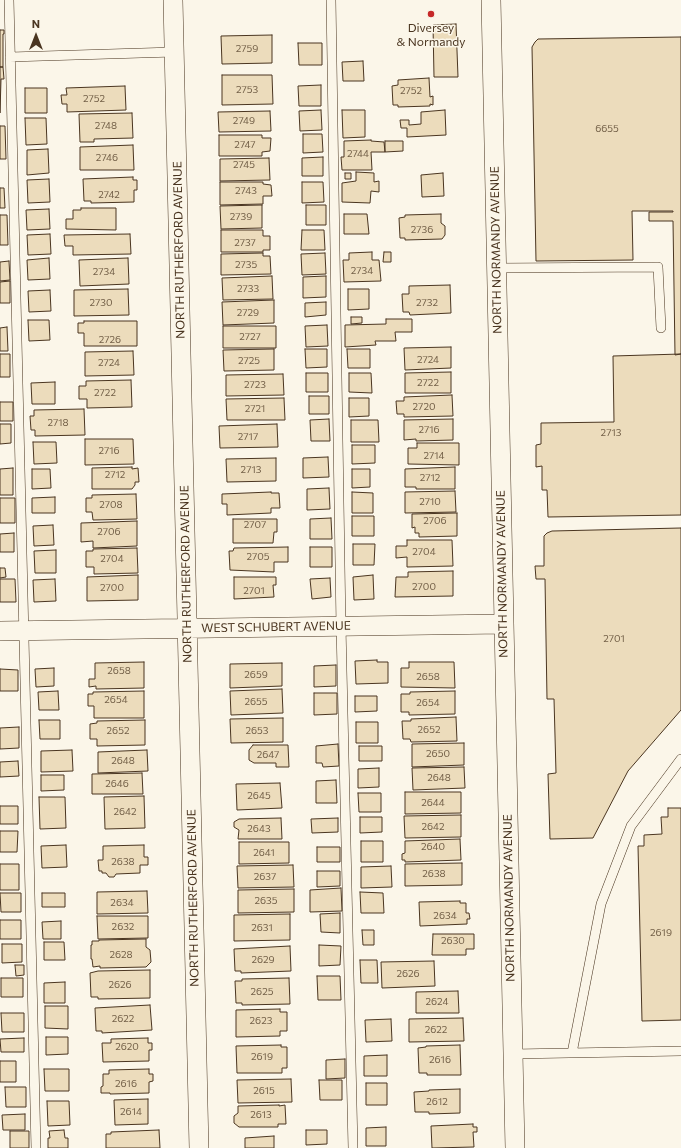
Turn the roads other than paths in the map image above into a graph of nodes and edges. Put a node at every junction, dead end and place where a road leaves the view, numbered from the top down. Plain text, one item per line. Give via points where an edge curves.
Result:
1 (9, 0) edge
2 (173, 0) edge
3 (331, 0) edge
4 (491, 0) edge
5 (174, 52) junction
6 (10, 56) junction
7 (496, 268) junction
8 (661, 328) dead end
9 (503, 624) junction
10 (341, 626) junction
11 (187, 628) junction
12 (0, 631) edge
13 (23, 631) junction
14 (681, 758) edge
15 (681, 1051) edge
16 (572, 1053) junction
17 (513, 1054) junction
18 (36, 1148) edge
19 (199, 1148) edge
20 (353, 1148) edge
21 (515, 1148) edge

1 - 6 lane
2 - 5 street, NORTH RUTHERFORD AVENUE
3 - 10 lane
4 - 7 street, NORTH NORMANDY AVENUE
5 - 6 lane
5 - 11 street, NORTH RUTHERFORD AVENUE
6 - 13 lane
7 - 8 lane via 658,267
7 - 9 street, NORTH NORMANDY AVENUE
9 - 10 street, WEST SCHUBERT AVENUE
9 - 17 street, NORTH NORMANDY AVENUE
10 - 11 street, WEST SCHUBERT AVENUE
10 - 20 lane
11 - 13 street, WEST SCHUBERT AVENUE
11 - 19 street, NORTH RUTHERFORD AVENUE
12 - 13 street, WEST SCHUBERT AVENUE
13 - 18 lane
14 - 16 lane via 631,826 604,897
15 - 16 lane
16 - 17 lane
17 - 21 street, NORTH NORMANDY AVENUE

